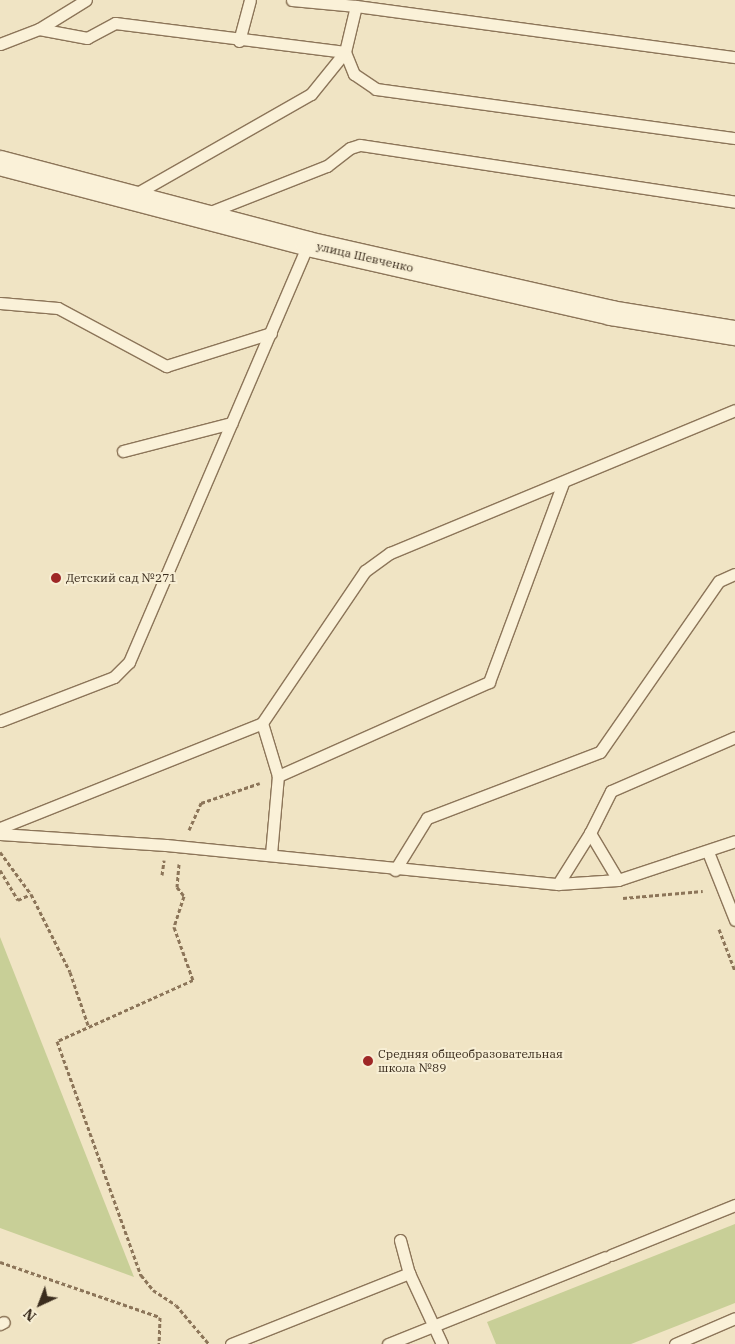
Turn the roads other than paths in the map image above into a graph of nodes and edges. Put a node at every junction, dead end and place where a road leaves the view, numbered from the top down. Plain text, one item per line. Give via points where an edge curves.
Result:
1 (86, 0) edge
2 (250, 0) edge
3 (292, 0) edge
4 (356, 6) junction
5 (40, 29) junction
6 (238, 41) junction
7 (0, 44) edge
8 (346, 52) junction
9 (735, 58) edge
10 (735, 138) edge
11 (0, 163) edge
12 (132, 196) junction
13 (735, 202) edge
14 (201, 215) junction
15 (308, 244) junction
16 (0, 303) edge
17 (272, 333) junction
18 (735, 333) edge
19 (735, 410) edge
20 (232, 423) junction
21 (123, 451) dead end
22 (563, 483) junction
23 (735, 574) edge
24 (0, 721) edge
25 (262, 723) junction
26 (735, 737) edge
27 (278, 776) junction
28 (0, 828) edge
29 (590, 833) junction
30 (0, 834) edge
31 (735, 841) edge
32 (708, 852) junction
33 (271, 854) junction
34 (395, 870) junction
35 (618, 880) junction
36 (558, 884) junction
37 (735, 920) edge
38 (735, 1205) edge
39 (400, 1240) dead end
40 (409, 1273) junction
41 (735, 1318) edge
42 (435, 1325) junction
43 (231, 1344) edge
44 (388, 1344) edge
45 (442, 1344) edge
46 (675, 1344) edge

1 - 5 lane
2 - 6 lane
3 - 4 lane
4 - 8 lane
4 - 9 lane
5 - 6 lane via 87,38 116,22
5 - 7 lane
6 - 8 lane
8 - 10 lane via 354,74 376,89
8 - 12 lane via 312,94
11 - 12 street, улица Шевченко
12 - 14 street, улица Шевченко
13 - 14 lane via 360,145 350,148 327,166
14 - 15 street, улица Шевченко
15 - 17 lane
15 - 18 street, улица Шевченко via 611,313
16 - 17 lane via 58,308 166,366
17 - 20 lane
19 - 22 lane
20 - 21 lane
20 - 24 lane via 129,662 114,677
22 - 25 lane via 390,553 365,571
22 - 27 lane via 489,682
23 - 34 lane via 719,581 600,752 427,818
25 - 27 lane
25 - 28 lane
26 - 29 lane via 611,791
27 - 33 lane
29 - 35 lane
29 - 36 lane
30 - 33 lane
31 - 32 lane
32 - 35 lane
32 - 37 lane
33 - 34 lane
34 - 36 lane
35 - 36 lane
38 - 42 lane
39 - 40 lane
40 - 42 lane
40 - 43 lane
41 - 46 lane
42 - 44 lane
42 - 45 lane

